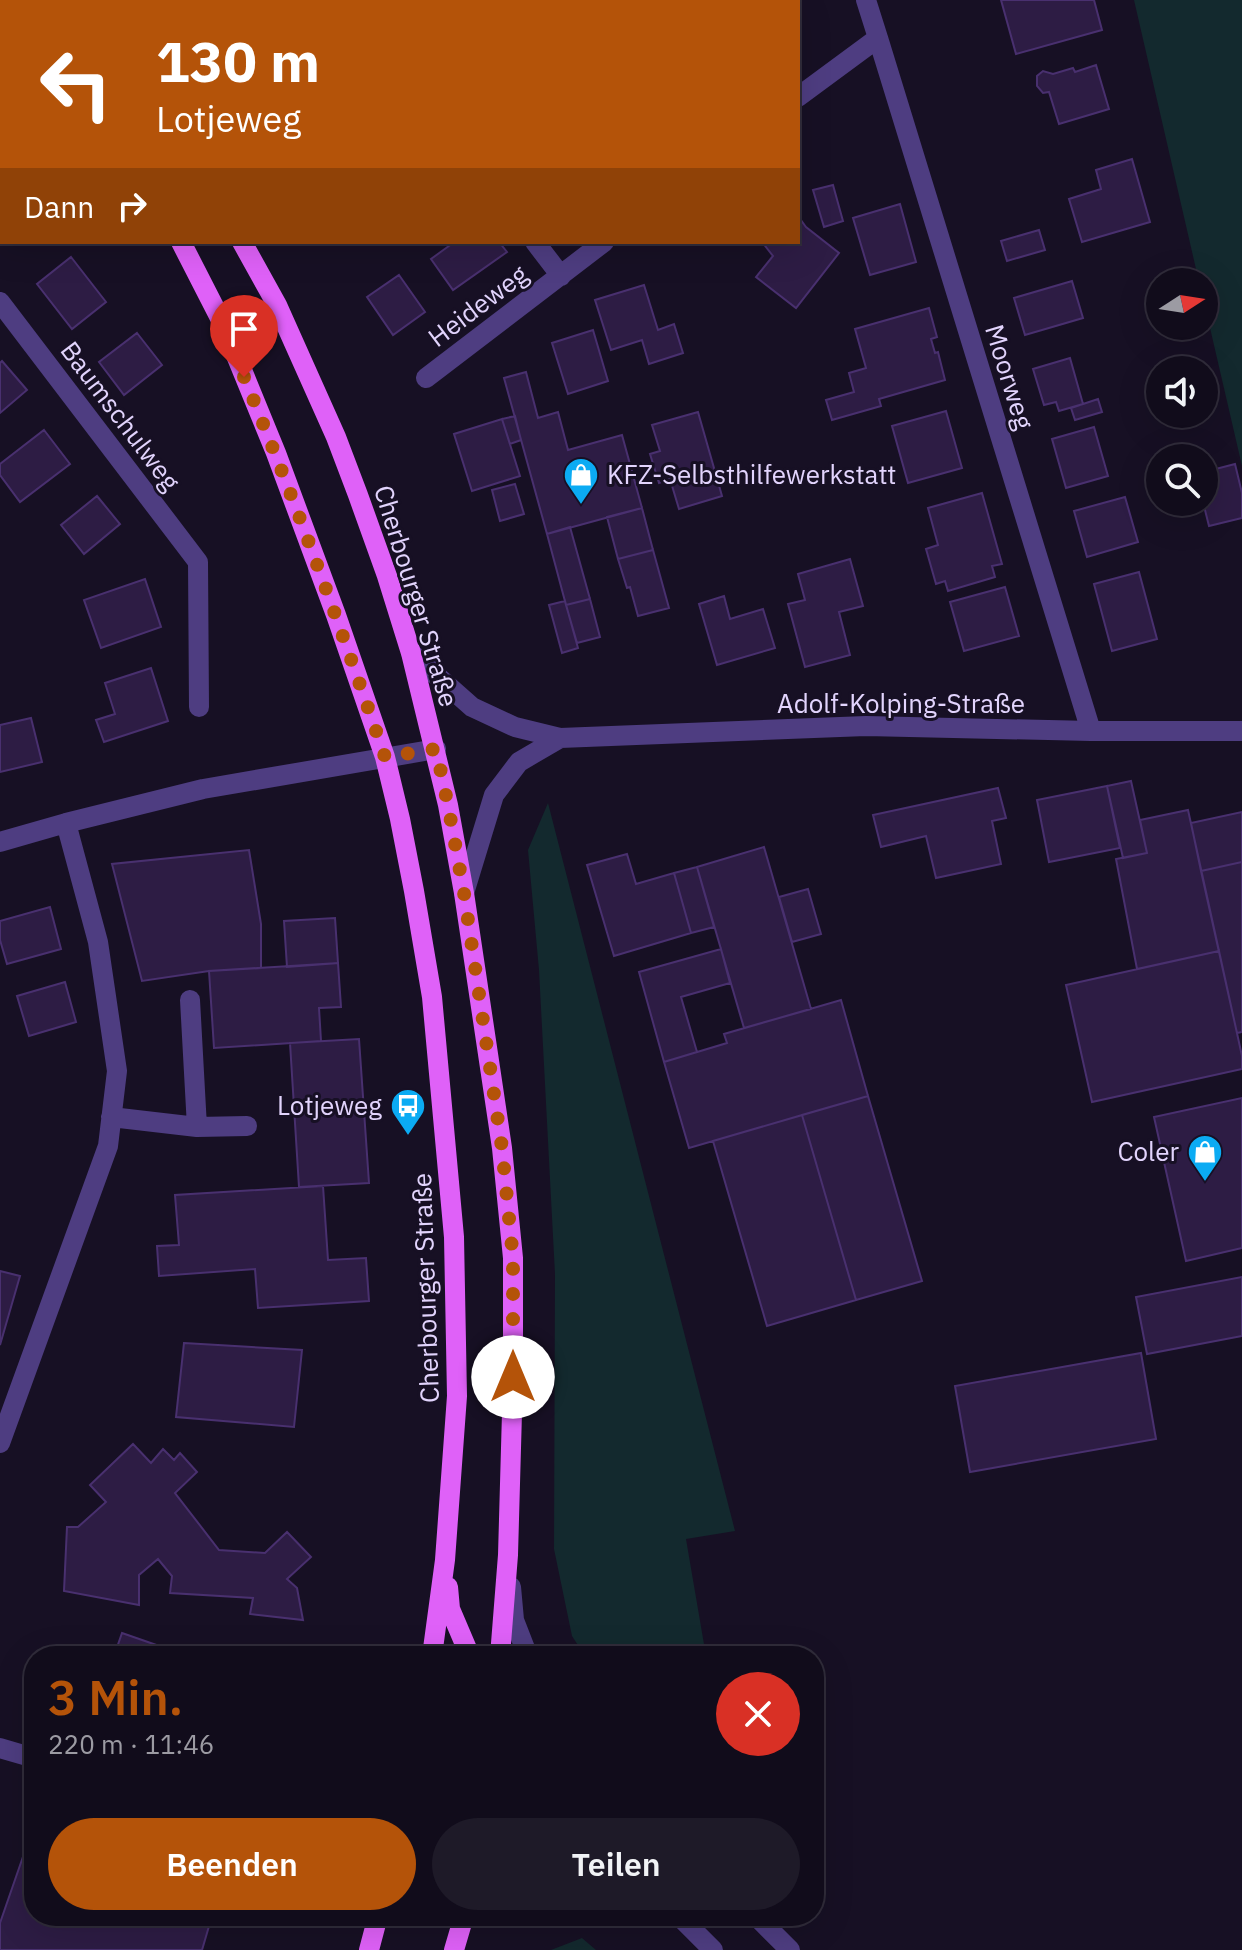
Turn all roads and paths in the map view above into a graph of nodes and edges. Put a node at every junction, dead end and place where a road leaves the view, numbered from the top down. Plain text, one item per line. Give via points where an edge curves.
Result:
1 (866, 0) edge
2 (878, 38) junction
3 (800, 96) edge
4 (182, 244) edge
5 (243, 244) edge
6 (537, 244) edge
7 (601, 244) edge
8 (561, 276) junction
9 (0, 302) edge
10 (426, 378) dead end
11 (411, 653) junction
12 (199, 707) dead end
13 (1091, 731) junction
14 (1242, 731) edge
15 (560, 738) junction
16 (436, 749) junction
17 (385, 757) junction
18 (66, 823) junction
19 (0, 842) edge
20 (464, 893) junction
21 (190, 1000) dead end
22 (111, 1117) junction
23 (247, 1126) dead end
24 (197, 1127) junction
25 (0, 1443) edge
26 (508, 1555) junction
27 (445, 1560) junction
28 (433, 1646) edge
29 (466, 1646) edge
30 (501, 1646) edge
31 (524, 1646) edge
32 (0, 1748) edge
33 (24, 1755) edge
34 (375, 1926) edge
35 (461, 1926) edge
36 (689, 1926) edge
37 (766, 1926) edge
38 (369, 1950) edge
39 (454, 1950) edge
40 (713, 1950) edge
41 (790, 1950) edge

1 - 2 street
2 - 3 street
2 - 13 street, Moorweg
4 - 17 main road, Cherbourger Straße via 224,326 276,453
5 - 11 main road, Cherbourger Straße via 277,305 336,437
6 - 8 street, Heideweg
7 - 8 street, Heideweg
8 - 10 street, Heideweg
9 - 12 street, Baumschulweg via 198,562
11 - 15 street, Adolf-Kolping-Straße via 472,707 515,727
11 - 16 main road, Cherbourger Straße
13 - 14 street, Adolf-Kolping-Straße
13 - 15 street, Adolf-Kolping-Straße via 866,726
15 - 20 street, Adolf-Kolping-Straße via 519,762 494,795
16 - 17 street
16 - 20 main road, Cherbourger Straße
17 - 18 street via 203,789
17 - 27 main road, Cherbourger Straße via 432,997 454,1237 457,1396
18 - 19 street
18 - 22 street via 98,942 117,1071
20 - 26 main road, Cherbourger Straße via 513,1258
21 - 24 street
22 - 24 street
22 - 25 street via 108,1146
23 - 24 street
26 - 30 main road, Cherbourger Straße
26 - 31 street via 514,1620
27 - 28 main road, Cherbourger Straße
27 - 29 main road via 450,1609
32 - 33 street
34 - 38 main road
35 - 39 main road
36 - 40 street
37 - 41 street

